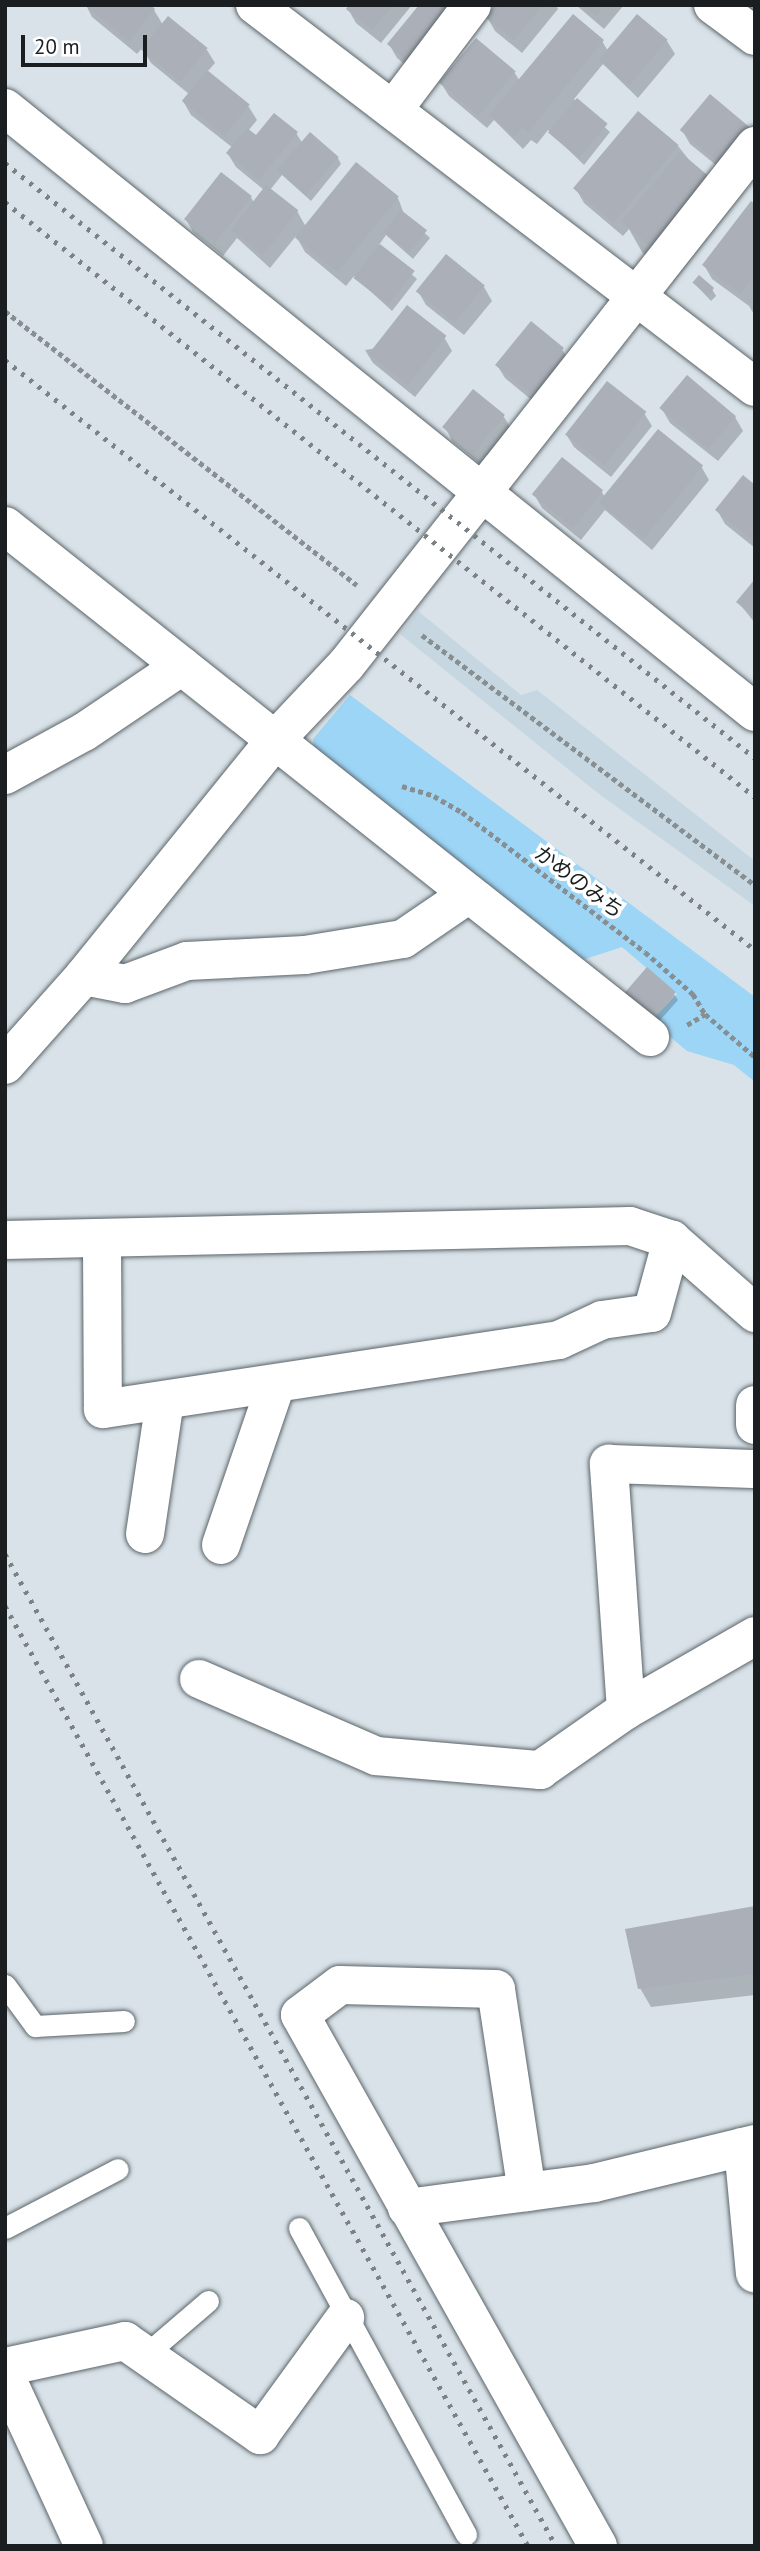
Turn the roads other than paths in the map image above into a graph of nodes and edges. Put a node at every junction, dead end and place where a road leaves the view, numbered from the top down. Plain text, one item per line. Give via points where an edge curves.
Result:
1 (255, 5) edge
2 (472, 5) edge
3 (713, 5) edge
4 (755, 36) edge
5 (5, 108) edge
6 (393, 110) junction
7 (755, 146) edge
8 (634, 295) junction
9 (755, 387) edge
10 (480, 495) junction
11 (5, 526) edge
12 (182, 666) junction
13 (755, 712) edge
14 (275, 740) junction
15 (5, 775) edge
16 (469, 894) junction
17 (84, 976) junction
18 (650, 1037) dead end
19 (5, 1065) edge
20 (5, 1240) edge
21 (672, 1240) junction
22 (102, 1241) junction
23 (755, 1313) edge
24 (276, 1384) junction
25 (165, 1400) junction
26 (755, 1405) edge
27 (755, 1425) edge
28 (755, 1469) edge
29 (145, 1534) dead end
30 (221, 1545) dead end
31 (755, 1636) edge
32 (199, 1679) dead end
33 (626, 1710) junction
34 (5, 1985) edge
35 (124, 2021) dead end
36 (749, 2146) edge
37 (117, 2169) dead end
38 (527, 2192) junction
39 (407, 2208) junction
40 (5, 2228) edge
41 (299, 2228) dead end
42 (755, 2273) edge
43 (208, 2301) dead end
44 (345, 2318) junction
45 (145, 2354) junction
46 (5, 2367) edge
47 (5, 2375) edge
48 (466, 2534) dead end
49 (84, 2546) edge
50 (598, 2546) edge

1 - 6 street
2 - 6 street
3 - 4 street
5 - 10 street
6 - 8 street
7 - 8 street
8 - 9 street
8 - 10 street
10 - 13 street
10 - 14 street via 332,682
11 - 12 street
12 - 14 street
12 - 15 street via 84,732
14 - 16 street
14 - 17 street
16 - 17 street via 403,939 305,955 187,961 125,984
16 - 18 street
17 - 19 street
20 - 22 street
21 - 22 street via 630,1226
21 - 23 street
21 - 24 street via 652,1313 602,1320 559,1340
22 - 25 street via 103,1409
24 - 25 street
24 - 30 street
25 - 29 street
26 - 27 street
28 - 33 street via 609,1464
31 - 33 street
32 - 33 street via 376,1756 540,1770
34 - 35 lane via 35,2026
36 - 38 street via 594,2183
36 - 42 street
37 - 40 lane
38 - 39 street
38 - 39 street via 496,1989 340,1985 300,2015
39 - 50 street
41 - 44 lane
43 - 45 lane
44 - 45 street via 260,2435
44 - 48 lane
45 - 46 street via 125,2341
47 - 49 street

